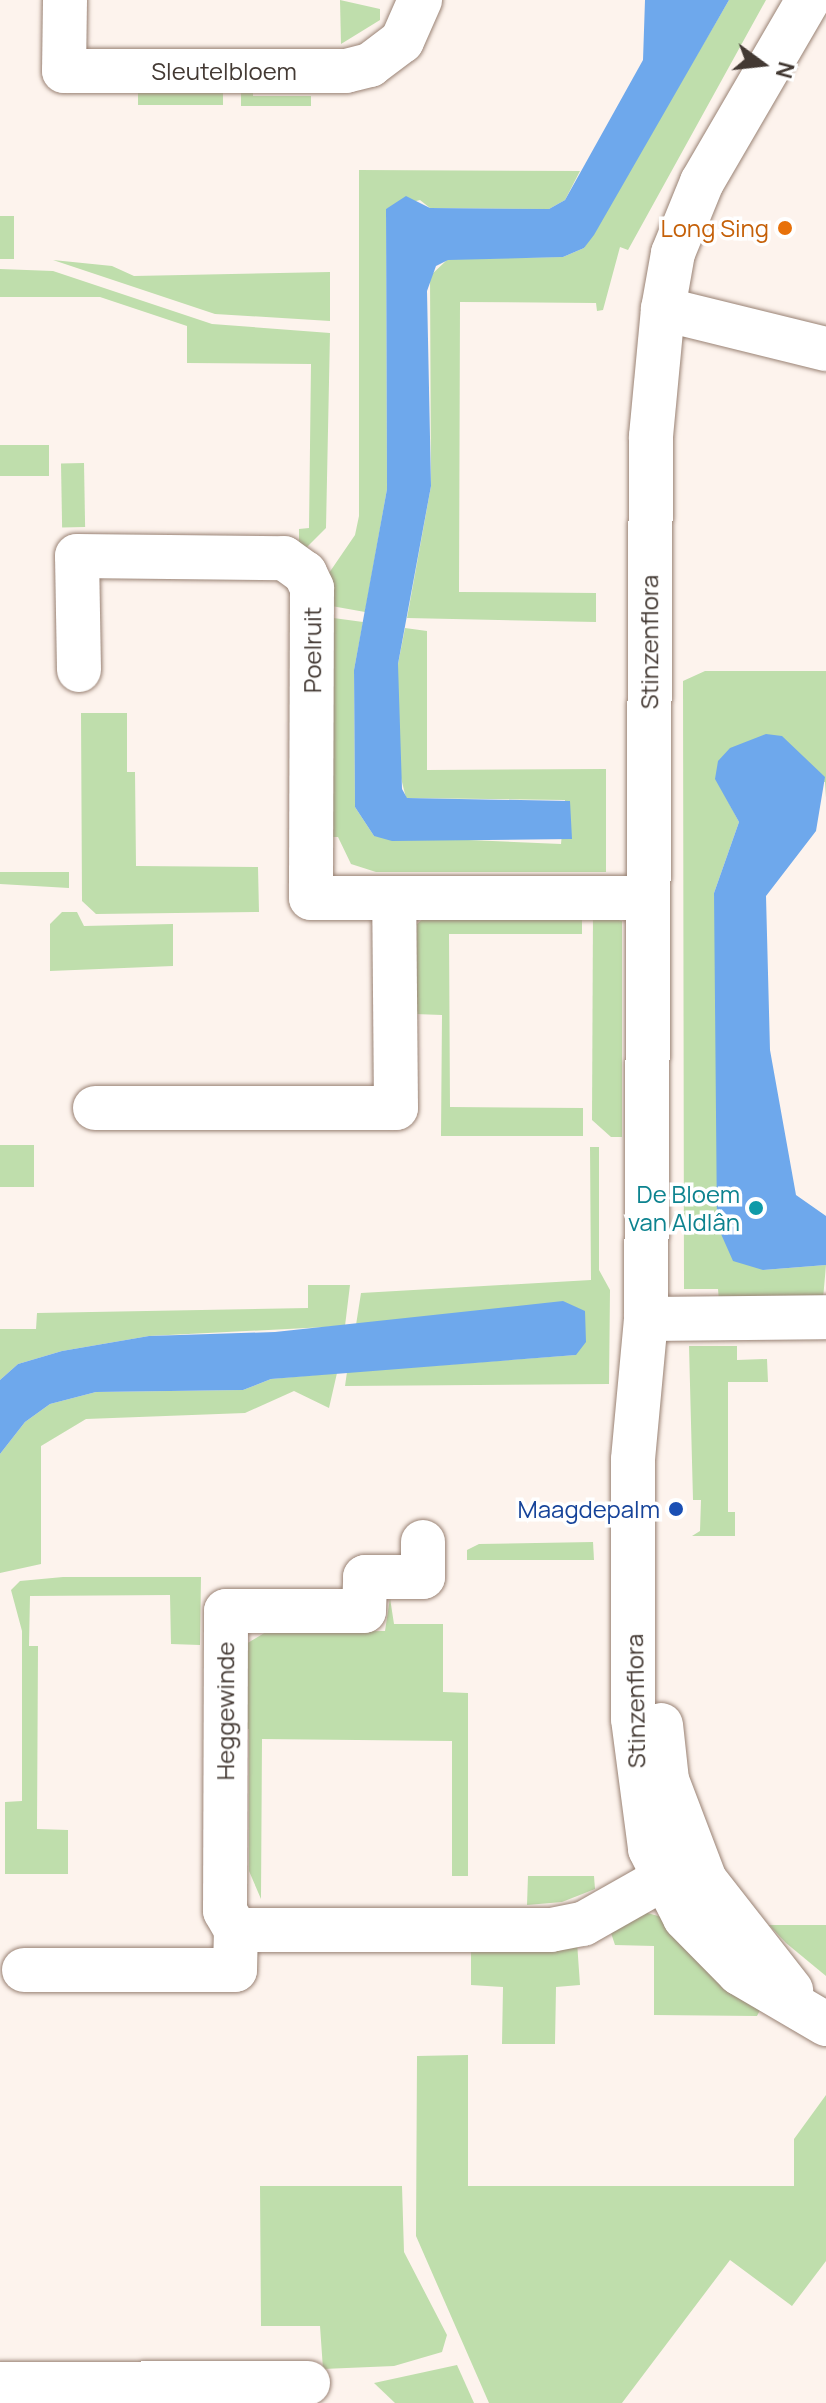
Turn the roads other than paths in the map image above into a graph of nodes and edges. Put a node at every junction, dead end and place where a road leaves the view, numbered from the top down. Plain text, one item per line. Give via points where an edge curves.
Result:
1 (65, 0) edge
2 (420, 0) edge
3 (808, 0) edge
4 (663, 309) junction
5 (826, 349) edge
6 (79, 670) dead end
7 (647, 898) junction
8 (394, 899) junction
9 (95, 1108) dead end
10 (826, 1317) edge
11 (646, 1319) junction
12 (423, 1542) dead end
13 (680, 1870) junction
14 (236, 1930) junction
15 (24, 1970) dead end
16 (817, 2017) edge
17 (308, 2383) dead end
18 (0, 2384) edge
19 (76, 2393) edge

1 - 2 street, Sleutelbloem via 64,71 346,71 382,59 402,41
3 - 4 street, Stinzenflora via 702,182 673,253
4 - 5 street
4 - 7 street, Stinzenflora via 651,436
6 - 8 street, Poelruit via 77,556 272,555 296,563 312,596 311,898
7 - 8 street, Poelruit
7 - 11 street, Stinzenflora
8 - 9 street via 396,1108
10 - 11 street
11 - 13 street, Stinzenflora via 633,1460 633,1719 641,1815
12 - 14 street, Heggewinde via 423,1577 365,1577 364,1611 226,1611 225,1911
13 - 14 street via 583,1924 551,1930
13 - 16 street, Stinzenflora via 715,1953
14 - 15 street, Heggewinde via 235,1970
17 - 19 street
18 - 19 street

